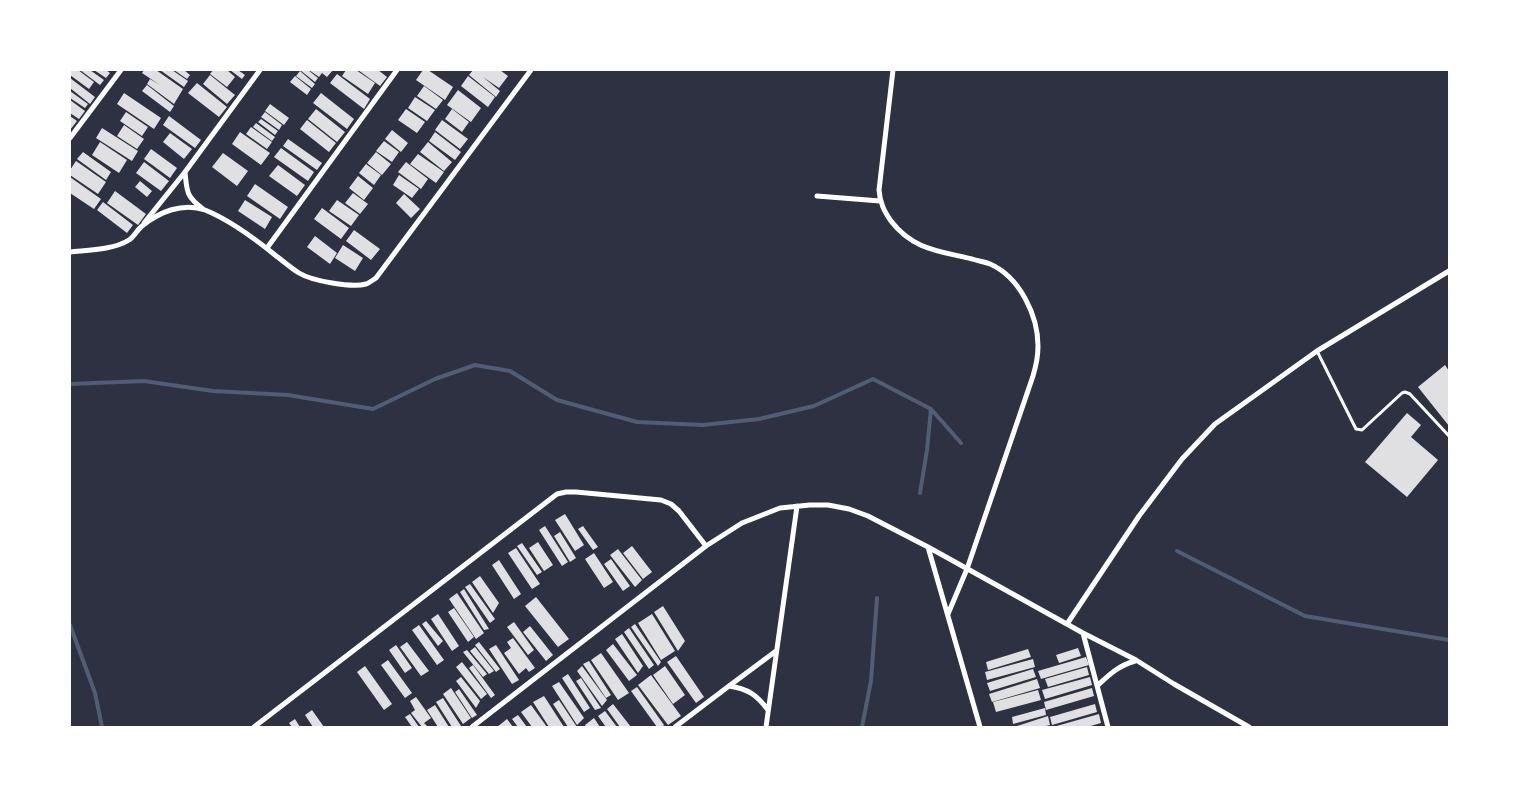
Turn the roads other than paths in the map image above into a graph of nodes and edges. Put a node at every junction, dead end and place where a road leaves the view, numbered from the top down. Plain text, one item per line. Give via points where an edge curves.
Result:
1 (120, 70) edge
2 (260, 70) edge
3 (398, 70) edge
4 (531, 70) edge
5 (893, 70) edge
6 (70, 138) edge
7 (184, 172) junction
8 (817, 196) dead end
9 (880, 201) junction
10 (203, 210) junction
11 (141, 227) junction
12 (267, 248) junction
13 (70, 252) edge
14 (1449, 271) edge
15 (1317, 350) junction
16 (1449, 436) edge
17 (797, 506) junction
18 (706, 546) junction
19 (928, 547) junction
20 (967, 569) junction
21 (948, 614) junction
22 (1068, 624) junction
23 (1083, 633) junction
24 (776, 651) junction
25 (1136, 660) junction
26 (729, 686) junction
27 (1097, 686) junction
28 (768, 710) junction
29 (1235, 719) junction
30 (254, 727) edge
31 (472, 727) edge
32 (675, 727) edge
33 (766, 727) edge
34 (980, 727) edge
35 (1108, 727) edge
36 (1237, 727) edge
37 (1249, 727) edge

1 - 6 street
2 - 7 street
3 - 12 street
4 - 12 street via 376,278 366,284 319,280 300,274
5 - 9 street
7 - 10 street via 190,198
7 - 11 street
8 - 9 street
9 - 20 street via 899,232 911,241 926,248 991,264 1005,274 1025,299 1036,328 1037,362
10 - 11 street via 175,208
10 - 12 street via 228,221
11 - 13 street via 130,240 116,245
14 - 15 street
15 - 16 lane via 1356,429 1362,430 1405,392
15 - 22 street via 1215,424 1182,459 1139,516
17 - 18 street via 780,508 742,523
17 - 19 street via 828,505 849,509
17 - 24 street
18 - 30 street via 679,511 661,500 576,492 557,494
18 - 31 street
19 - 20 street
19 - 21 street
20 - 21 street
20 - 22 street
21 - 34 street
22 - 23 street
23 - 25 street
23 - 27 street
24 - 26 street
24 - 28 street
25 - 27 street via 1122,664
25 - 29 street
26 - 28 street via 743,688 760,698
26 - 32 street
27 - 35 street
28 - 33 street
29 - 36 street
29 - 37 street

